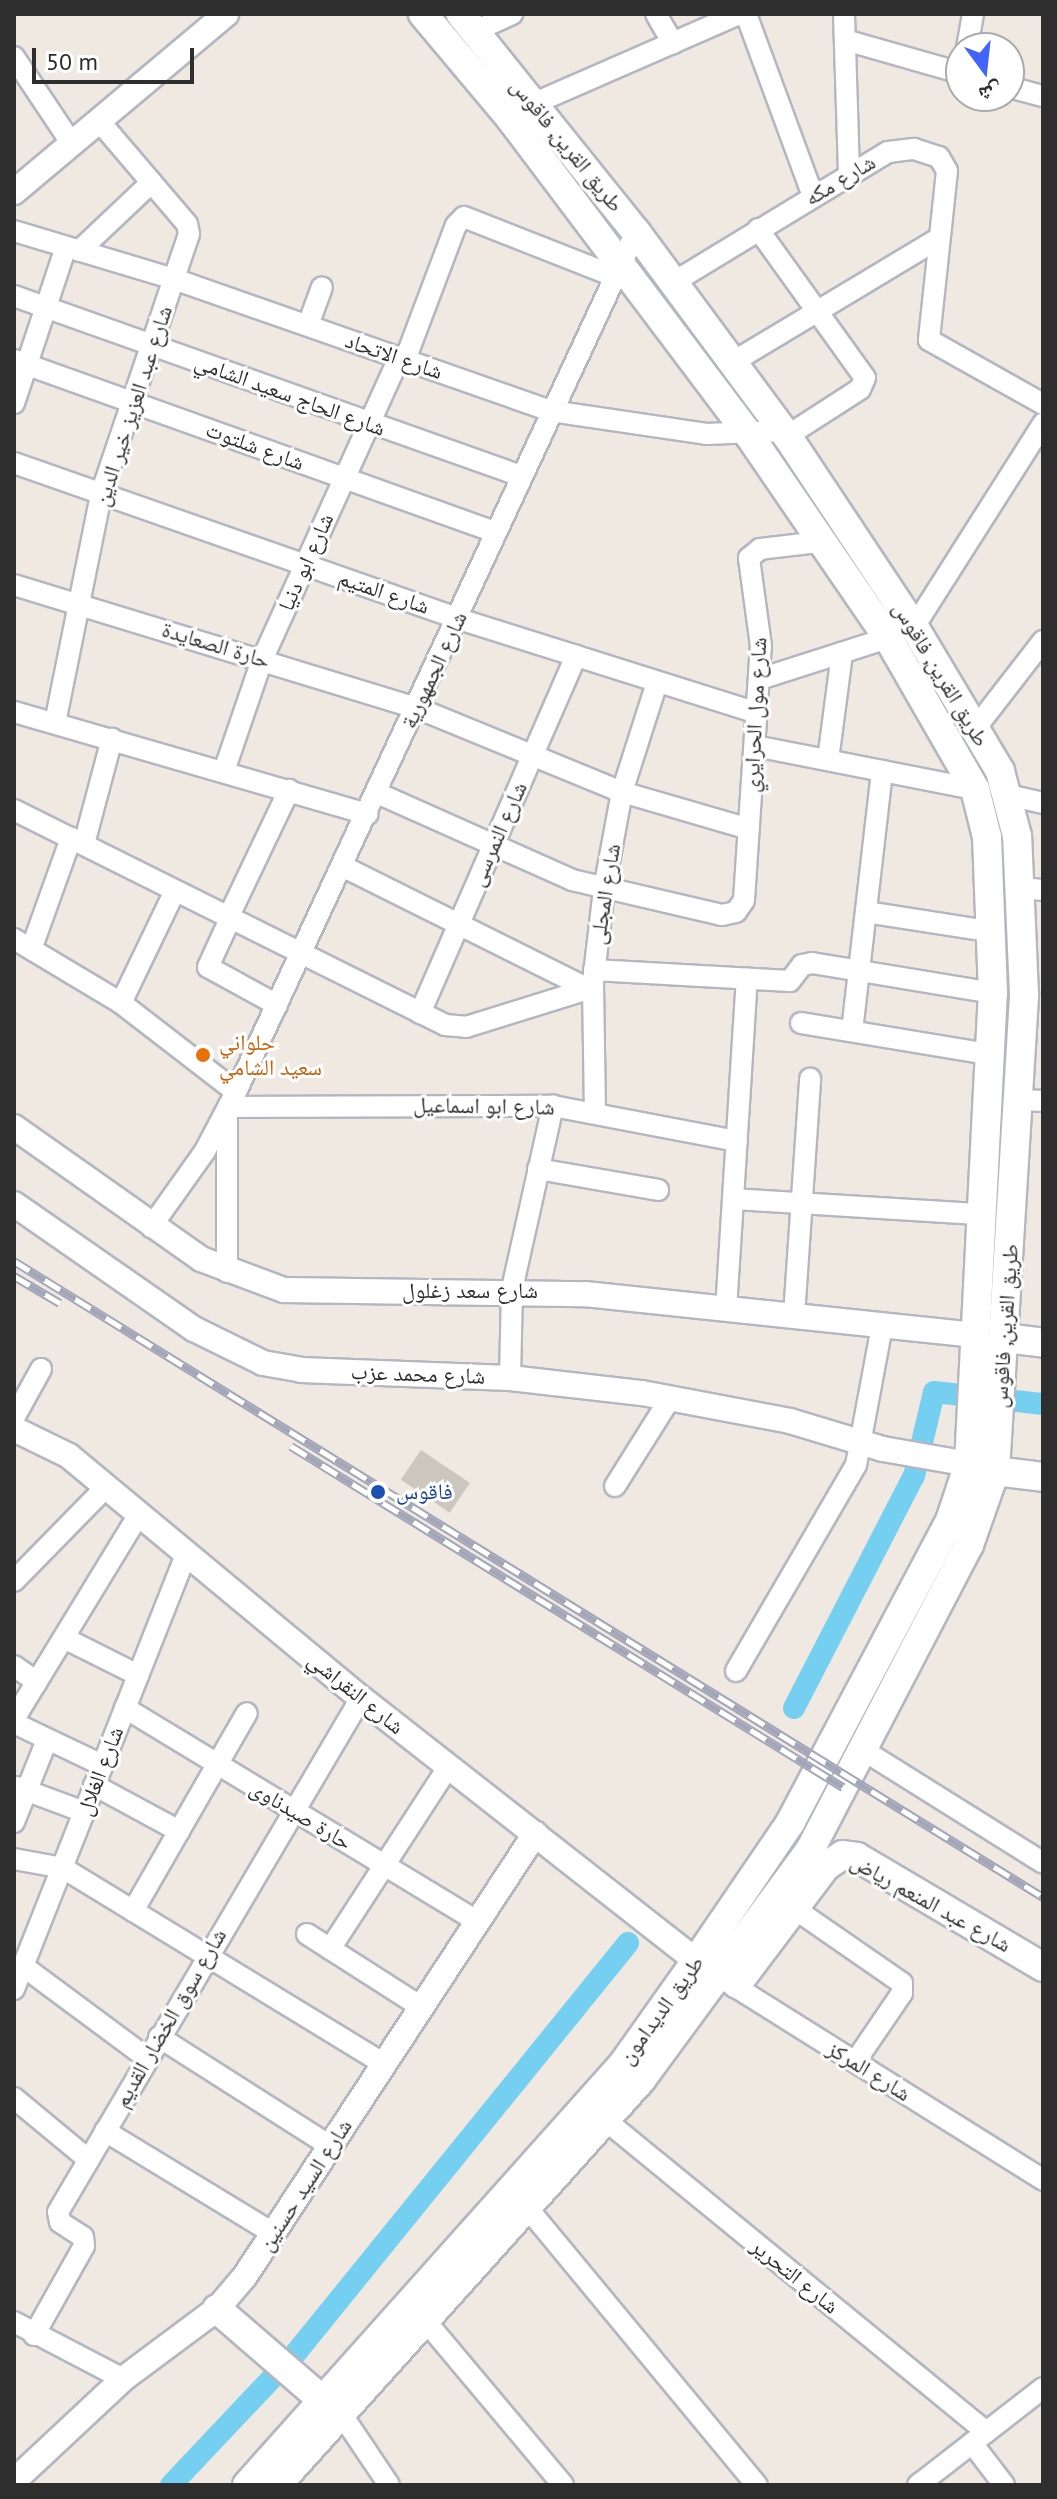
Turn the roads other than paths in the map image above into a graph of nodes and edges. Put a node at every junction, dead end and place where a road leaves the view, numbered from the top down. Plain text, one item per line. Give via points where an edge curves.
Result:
1 (226, 14) edge
2 (423, 14) edge
3 (512, 14) edge
4 (656, 14) edge
5 (739, 14) edge
6 (746, 14) edge
7 (844, 14) edge
8 (468, 23) edge
9 (845, 40) junction
10 (673, 43) junction
11 (14, 57) edge
12 (945, 68) edge
13 (535, 103) junction
14 (99, 121) junction
15 (72, 144) junction
16 (849, 175) junction
17 (152, 182) junction
18 (14, 192) edge
19 (813, 196) junction
20 (758, 229) junction
21 (14, 231) edge
22 (636, 232) junction
23 (938, 239) junction
24 (73, 249) junction
25 (617, 269) junction
26 (174, 279) junction
27 (674, 282) junction
28 (322, 287) dead end
29 (14, 296) edge
30 (46, 308) junction
31 (818, 311) junction
32 (308, 325) junction
33 (152, 345) junction
34 (402, 359) junction
35 (20, 362) edge
36 (733, 362) junction
37 (14, 403) edge
38 (132, 403) junction
39 (1043, 404) edge
40 (551, 411) junction
41 (369, 423) junction
42 (1043, 424) edge
43 (785, 433) junction
44 (749, 435) junction
45 (14, 463) edge
46 (521, 476) junction
47 (343, 478) junction
48 (101, 494) junction
49 (495, 532) junction
50 (819, 542) junction
51 (305, 565) junction
52 (14, 585) edge
53 (79, 603) junction
54 (459, 619) junction
55 (914, 627) junction
56 (888, 638) junction
57 (1043, 641) edge
58 (842, 653) junction
59 (576, 656) junction
60 (262, 660) junction
61 (760, 679) junction
62 (657, 682) junction
63 (417, 708) junction
64 (14, 712) edge
65 (757, 713) junction
66 (55, 723) junction
67 (974, 730) junction
68 (112, 739) junction
69 (755, 746) junction
70 (533, 754) junction
71 (828, 760) junction
72 (224, 771) junction
73 (882, 771) junction
74 (975, 789) junction
75 (289, 790) junction
76 (622, 792) junction
77 (377, 793) junction
78 (1008, 795) junction
79 (1043, 803) edge
80 (14, 810) edge
81 (368, 814) junction
82 (749, 829) junction
83 (77, 841) junction
84 (493, 845) junction
85 (342, 866) junction
86 (604, 889) junction
87 (1031, 889) edge
88 (175, 891) junction
89 (866, 912) junction
90 (229, 918) junction
91 (458, 924) junction
92 (993, 932) junction
93 (23, 943) edge
94 (301, 956) junction
95 (860, 971) junction
96 (747, 979) junction
97 (592, 983) junction
98 (993, 993) junction
99 (121, 1003) junction
100 (277, 1005) junction
101 (420, 1013) junction
102 (801, 1023) dead end
103 (852, 1031) junction
104 (989, 1054) junction
105 (810, 1079) dead end
106 (232, 1099) junction
107 (1030, 1100) edge
108 (553, 1106) junction
109 (595, 1112) junction
110 (14, 1127) edge
111 (737, 1141) junction
112 (538, 1169) junction
113 (658, 1190) dead end
114 (733, 1199) junction
115 (804, 1203) junction
116 (14, 1204) edge
117 (980, 1214) junction
118 (151, 1227) junction
119 (227, 1272) junction
120 (512, 1289) junction
121 (726, 1310) junction
122 (794, 1316) junction
123 (882, 1326) junction
124 (973, 1335) junction
125 (1005, 1338) junction
126 (1043, 1343) edge
127 (41, 1369) dead end
128 (510, 1378) junction
129 (671, 1397) junction
130 (14, 1418) edge
131 (14, 1429) edge
132 (873, 1445) junction
133 (976, 1457) junction
134 (1043, 1477) edge
135 (107, 1486) junction
136 (615, 1486) dead end
137 (139, 1514) junction
138 (187, 1553) junction
139 (14, 1581) edge
140 (898, 1617) junction
141 (923, 1630) junction
142 (64, 1638) junction
143 (14, 1666) edge
144 (736, 1671) dead end
145 (138, 1675) junction
146 (37, 1682) junction
147 (361, 1698) junction
148 (125, 1708) junction
149 (247, 1713) dead end
150 (14, 1721) edge
151 (47, 1740) junction
152 (860, 1748) junction
153 (217, 1764) junction
154 (102, 1765) junction
155 (448, 1767) junction
156 (94, 1785) junction
157 (20, 1788) edge
158 (295, 1811) junction
159 (84, 1812) junction
160 (14, 1822) edge
161 (179, 1831) junction
162 (535, 1834) junction
163 (14, 1859) edge
164 (1043, 1863) edge
165 (384, 1865) junction
166 (63, 1868) junction
167 (795, 1909) junction
168 (133, 1911) junction
169 (477, 1921) junction
170 (307, 1934) dead end
171 (330, 1949) junction
172 (206, 1956) junction
173 (23, 1966) junction
174 (1043, 1967) edge
175 (717, 1975) junction
176 (14, 1989) edge
177 (421, 2007) junction
178 (159, 2037) junction
179 (147, 2058) junction
180 (855, 2062) junction
181 (384, 2064) junction
182 (632, 2072) junction
183 (14, 2098) edge
184 (604, 2119) junction
185 (105, 2131) junction
186 (330, 2146) junction
187 (89, 2160) junction
188 (1043, 2180) edge
189 (525, 2205) junction
190 (273, 2233) junction
191 (217, 2309) junction
192 (423, 2318) junction
193 (14, 2322) edge
194 (34, 2335) junction
195 (123, 2379) junction
196 (1043, 2388) edge
197 (326, 2402) junction
198 (979, 2437) junction
199 (14, 2481) edge
200 (247, 2485) edge
201 (277, 2485) edge
202 (389, 2485) edge
203 (563, 2485) edge
204 (757, 2485) edge
205 (918, 2485) edge
206 (1004, 2485) edge

1 - 14 street
2 - 25 main road, طريق القرين, فاقوس
3 - 8 street
4 - 10 street
5 - 10 street
6 - 19 street
7 - 9 street
8 - 13 main road, طريق القرين, فاقوس
9 - 12 street
9 - 16 street
10 - 13 street
11 - 15 street
13 - 22 main road, طريق القرين, فاقوس
14 - 15 street
14 - 17 street, شارع عبد العزيز خير الدين
15 - 18 street
16 - 19 street, شارع مكه
16 - 23 street, شارع مكه via 896,149 939,157 947,171
17 - 24 street
17 - 26 street, شارع عبد العزيز خير الدين via 189,229
19 - 20 street, شارع مكه
20 - 27 street, شارع مكه
20 - 31 street
21 - 24 street, شارع الاتحاد
22 - 25 street, شارع الجمهورية
22 - 27 main road, طريق القرين, فاقوس
23 - 31 street
23 - 39 street, شارع مكه via 929,340
24 - 26 street, شارع الاتحاد
24 - 30 street
25 - 34 street, شارع ابو دنيا via 464,217 456,225
25 - 40 street, شارع الجمهورية
25 - 44 main road, طريق القرين, فاقوس
26 - 32 street, شارع الاتحاد
26 - 33 street, شارع عبد العزيز خير الدين
27 - 36 main road, طريق القرين, فاقوس
28 - 32 street
29 - 30 street, شارع الحاج سعيد الشامي
30 - 33 street, شارع الحاج سعيد الشامي
30 - 35 street
31 - 36 street
31 - 43 street via 865,382
32 - 34 street, شارع الاتحاد
33 - 38 street, شارع عبد العزيز خير الدين
33 - 41 street, شارع الحاج سعيد الشامي
34 - 40 street, شارع الاتحاد
34 - 41 street, شارع ابو دنيا
35 - 37 street
35 - 38 street, شارع شلتوت
36 - 43 main road, طريق القرين, فاقوس
38 - 47 street, شارع شلتوت
38 - 48 street, شارع عبد العزيز خير الدين
40 - 44 street, شارع الاتحاد via 706,434
40 - 46 street, شارع الجمهورية
41 - 46 street, شارع الحاج سعيد الشامي
41 - 47 street, شارع ابو دنيا
42 - 55 street
43 - 44 street, شارع الاتحاد
43 - 55 main road, طريق القرين, فاقوس
44 - 50 main road, طريق القرين, فاقوس
45 - 48 street, شارع المتيم
46 - 49 street, شارع الجمهورية
47 - 49 street, شارع شلتوت
47 - 51 street, شارع ابو دنيا
48 - 51 street, شارع المتيم
48 - 53 street, شارع عبد العزيز خير الدين
49 - 54 street, شارع الجمهورية
50 - 56 main road, طريق القرين, فاقوس
50 - 61 street, شارع مول الحرايري via 760,549 749,558 760,632
51 - 54 street, شارع المتيم
51 - 60 street, شارع ابو دنيا
52 - 53 street, حارة الصعايدة
53 - 60 street, حارة الصعايدة
53 - 66 street, شارع عبد العزيز خير الدين
54 - 59 street, شارع المتيم
54 - 63 street, شارع الجمهورية
55 - 67 main road, طريق القرين, فاقوس
56 - 58 street
56 - 74 main road, طريق القرين, فاقوس
57 - 67 street
58 - 61 street
58 - 71 street
59 - 62 street, شارع المتيم
59 - 70 street, شارع النمرسى
60 - 63 street, حارة الصعايدة
60 - 72 street, شارع ابو دنيا
61 - 65 street, شارع مول الحرايري
62 - 65 street, شارع المتيم
62 - 76 street, شارع المجلى
63 - 70 street, حارة الصعايدة
63 - 77 street, شارع الجمهورية
64 - 66 street
65 - 69 street, شارع مول الحرايري
66 - 68 street
67 - 78 main road, طريق القرين, فاقوس
68 - 72 street
68 - 83 street
69 - 71 street
69 - 82 street, شارع مول الحرايري
70 - 76 street, حارة الصعايدة
70 - 84 street, شارع النمرسى
71 - 73 street
72 - 75 street
73 - 74 street
73 - 89 street
74 - 92 main road, طريق القرين, فاقوس via 986,829
75 - 81 street
75 - 90 street
76 - 82 street, حارة الصعايدة
76 - 86 street, شارع المجلى
77 - 81 street, شارع الجمهورية
77 - 84 street
78 - 79 street
78 - 87 main road, طريق القرين, فاقوس
80 - 83 street
81 - 85 street, شارع الجمهورية
82 - 86 street, شارع مول الحرايري via 744,900 736,912 722,915
83 - 88 street
83 - 93 street
84 - 86 street
84 - 91 street, شارع النمرسى
85 - 91 street
85 - 94 street, شارع الجمهورية
86 - 97 street, شارع المجلى
87 - 107 main road, طريق القرين, فاقوس via 1024,994
88 - 90 street
88 - 99 street
89 - 92 street
89 - 95 street
90 - 94 street
90 - 100 street via 208,967
91 - 97 street
91 - 101 street, شارع النمرسى
92 - 98 main road, طريق القرين, فاقوس
93 - 99 street
94 - 100 street, شارع الجمهورية
94 - 101 street
95 - 96 street via 807,963 793,981
95 - 98 street
95 - 103 street
96 - 97 street
96 - 111 street
97 - 101 street via 466,1027
97 - 109 street, شارع المجلى
98 - 104 main road, طريق القرين, فاقوس
99 - 106 street
100 - 106 street, شارع الجمهورية
102 - 103 street
103 - 104 street
104 - 117 main road, طريق القرين, فاقوس
105 - 115 street
106 - 108 street, شارع ابو اسماعيل
106 - 118 street, شارع الجمهورية via 205,1151
106 - 119 street, شارع الجمهورية
107 - 125 main road, طريق القرين, فاقوس
108 - 109 street, شارع ابو اسماعيل
108 - 112 street
109 - 111 street, شارع ابو اسماعيل
110 - 118 street, شارع سعد زغلول
111 - 114 street
112 - 113 street
112 - 120 street
114 - 115 street
114 - 121 street
115 - 117 street
115 - 122 street
116 - 128 street, شارع محمد عزب via 194,1329 263,1363 301,1370
117 - 124 main road, طريق القرين, فاقوس
118 - 119 street, شارع سعد زغلول
119 - 120 street, شارع سعد زغلول via 313,1294
120 - 121 street, شارع سعد زغلول
120 - 128 street
121 - 122 street, شارع سعد زغلول
122 - 123 street, شارع سعد زغلول
123 - 124 street, شارع سعد زغلول
123 - 132 street
124 - 133 main road, طريق القرين, فاقوس
125 - 126 main road
125 - 133 main road, طريق القرين, فاقوس via 1003,1366
127 - 130 street
128 - 129 street, شارع محمد عزب
129 - 132 street, شارع محمد عزب via 790,1421
129 - 136 street
131 - 135 street, شارع النقراشي via 69,1456
132 - 133 street, شارع محمد عزب
132 - 144 street
133 - 134 main road
133 - 140 main road, طريق الديدامون via 950,1521
133 - 141 main road, طريق الديدامون via 969,1545
135 - 137 street, شارع النقراشي
135 - 139 street
137 - 138 street, شارع النقراشي
137 - 142 street
138 - 145 street, شارع الغلال
138 - 147 street, شارع النقراشي
140 - 141 main road
140 - 175 main road, طريق الديدامون via 783,1835
141 - 152 main road, طريق الديدامون
142 - 145 street
142 - 146 street
143 - 146 street
145 - 148 street, شارع الغلال
146 - 150 street
147 - 155 street, شارع النقراشي
147 - 158 street, شارع سوق الخضار القديم
148 - 153 street, حارة صيدناوى
148 - 154 street, شارع الغلال
149 - 153 street
150 - 151 street
151 - 154 street
151 - 157 street
152 - 164 street
152 - 175 main road, طريق الديدامون via 819,1835
153 - 158 street, حارة صيدناوى
153 - 161 street
154 - 156 street, شارع الغلال
155 - 162 street, شارع النقراشي
155 - 165 street
156 - 159 street, شارع الغلال
156 - 161 street
157 - 159 street
157 - 160 street
158 - 165 street, حارة صيدناوى
158 - 172 street, شارع سوق الخضار القديم
159 - 166 street, شارع الغلال
161 - 168 street
162 - 169 street, شارع السيد حسنين
162 - 175 street, شارع النقراشي
163 - 166 street
165 - 169 street, حارة صيدناوى
165 - 171 street
166 - 168 street
166 - 173 street, شارع الغلال
167 - 174 main road, شارع عبد المنعم رياض via 831,1861 850,1855
167 - 175 main road, شارع عبد المنعم رياض
167 - 180 street via 903,1986
168 - 172 street
169 - 177 street, شارع السيد حسنين
170 - 171 street
171 - 177 street
172 - 178 street, شارع سوق الخضار القديم
172 - 181 street
173 - 176 street, شارع الغلال
173 - 179 street
175 - 180 street, شارع المركز
175 - 182 main road, طريق الديدامون
177 - 181 street, شارع السيد حسنين
178 - 179 street, شارع سوق الخضار القديم
178 - 186 street
179 - 185 street, شارع سوق الخضار القديم
180 - 188 street, شارع المركز
181 - 186 street, شارع السيد حسنين
182 - 184 main road, طريق الديدامون
182 - 197 main road, طريق الديدامون via 406,2304
183 - 187 street
184 - 189 main road, طريق الديدامون
184 - 198 street, شارع التحرير
185 - 187 street, شارع سوق الخضار القديم
185 - 190 street
186 - 190 street, شارع السيد حسنين
187 - 194 street, شارع سوق الخضار القديم via 58,2216 83,2237 84,2246
189 - 192 main road, طريق الديدامون
189 - 204 street
190 - 191 street, شارع السيد حسنين
191 - 195 street, شارع السيد حسنين
191 - 197 main road
192 - 197 main road, طريق الديدامون
192 - 203 street
193 - 194 street
194 - 195 street
195 - 199 street, شارع السيد حسنين
196 - 198 street
197 - 200 main road, طريق الديدامون
197 - 201 main road, طريق الديدامون
197 - 202 street
198 - 205 street
198 - 206 street, شارع التحرير

